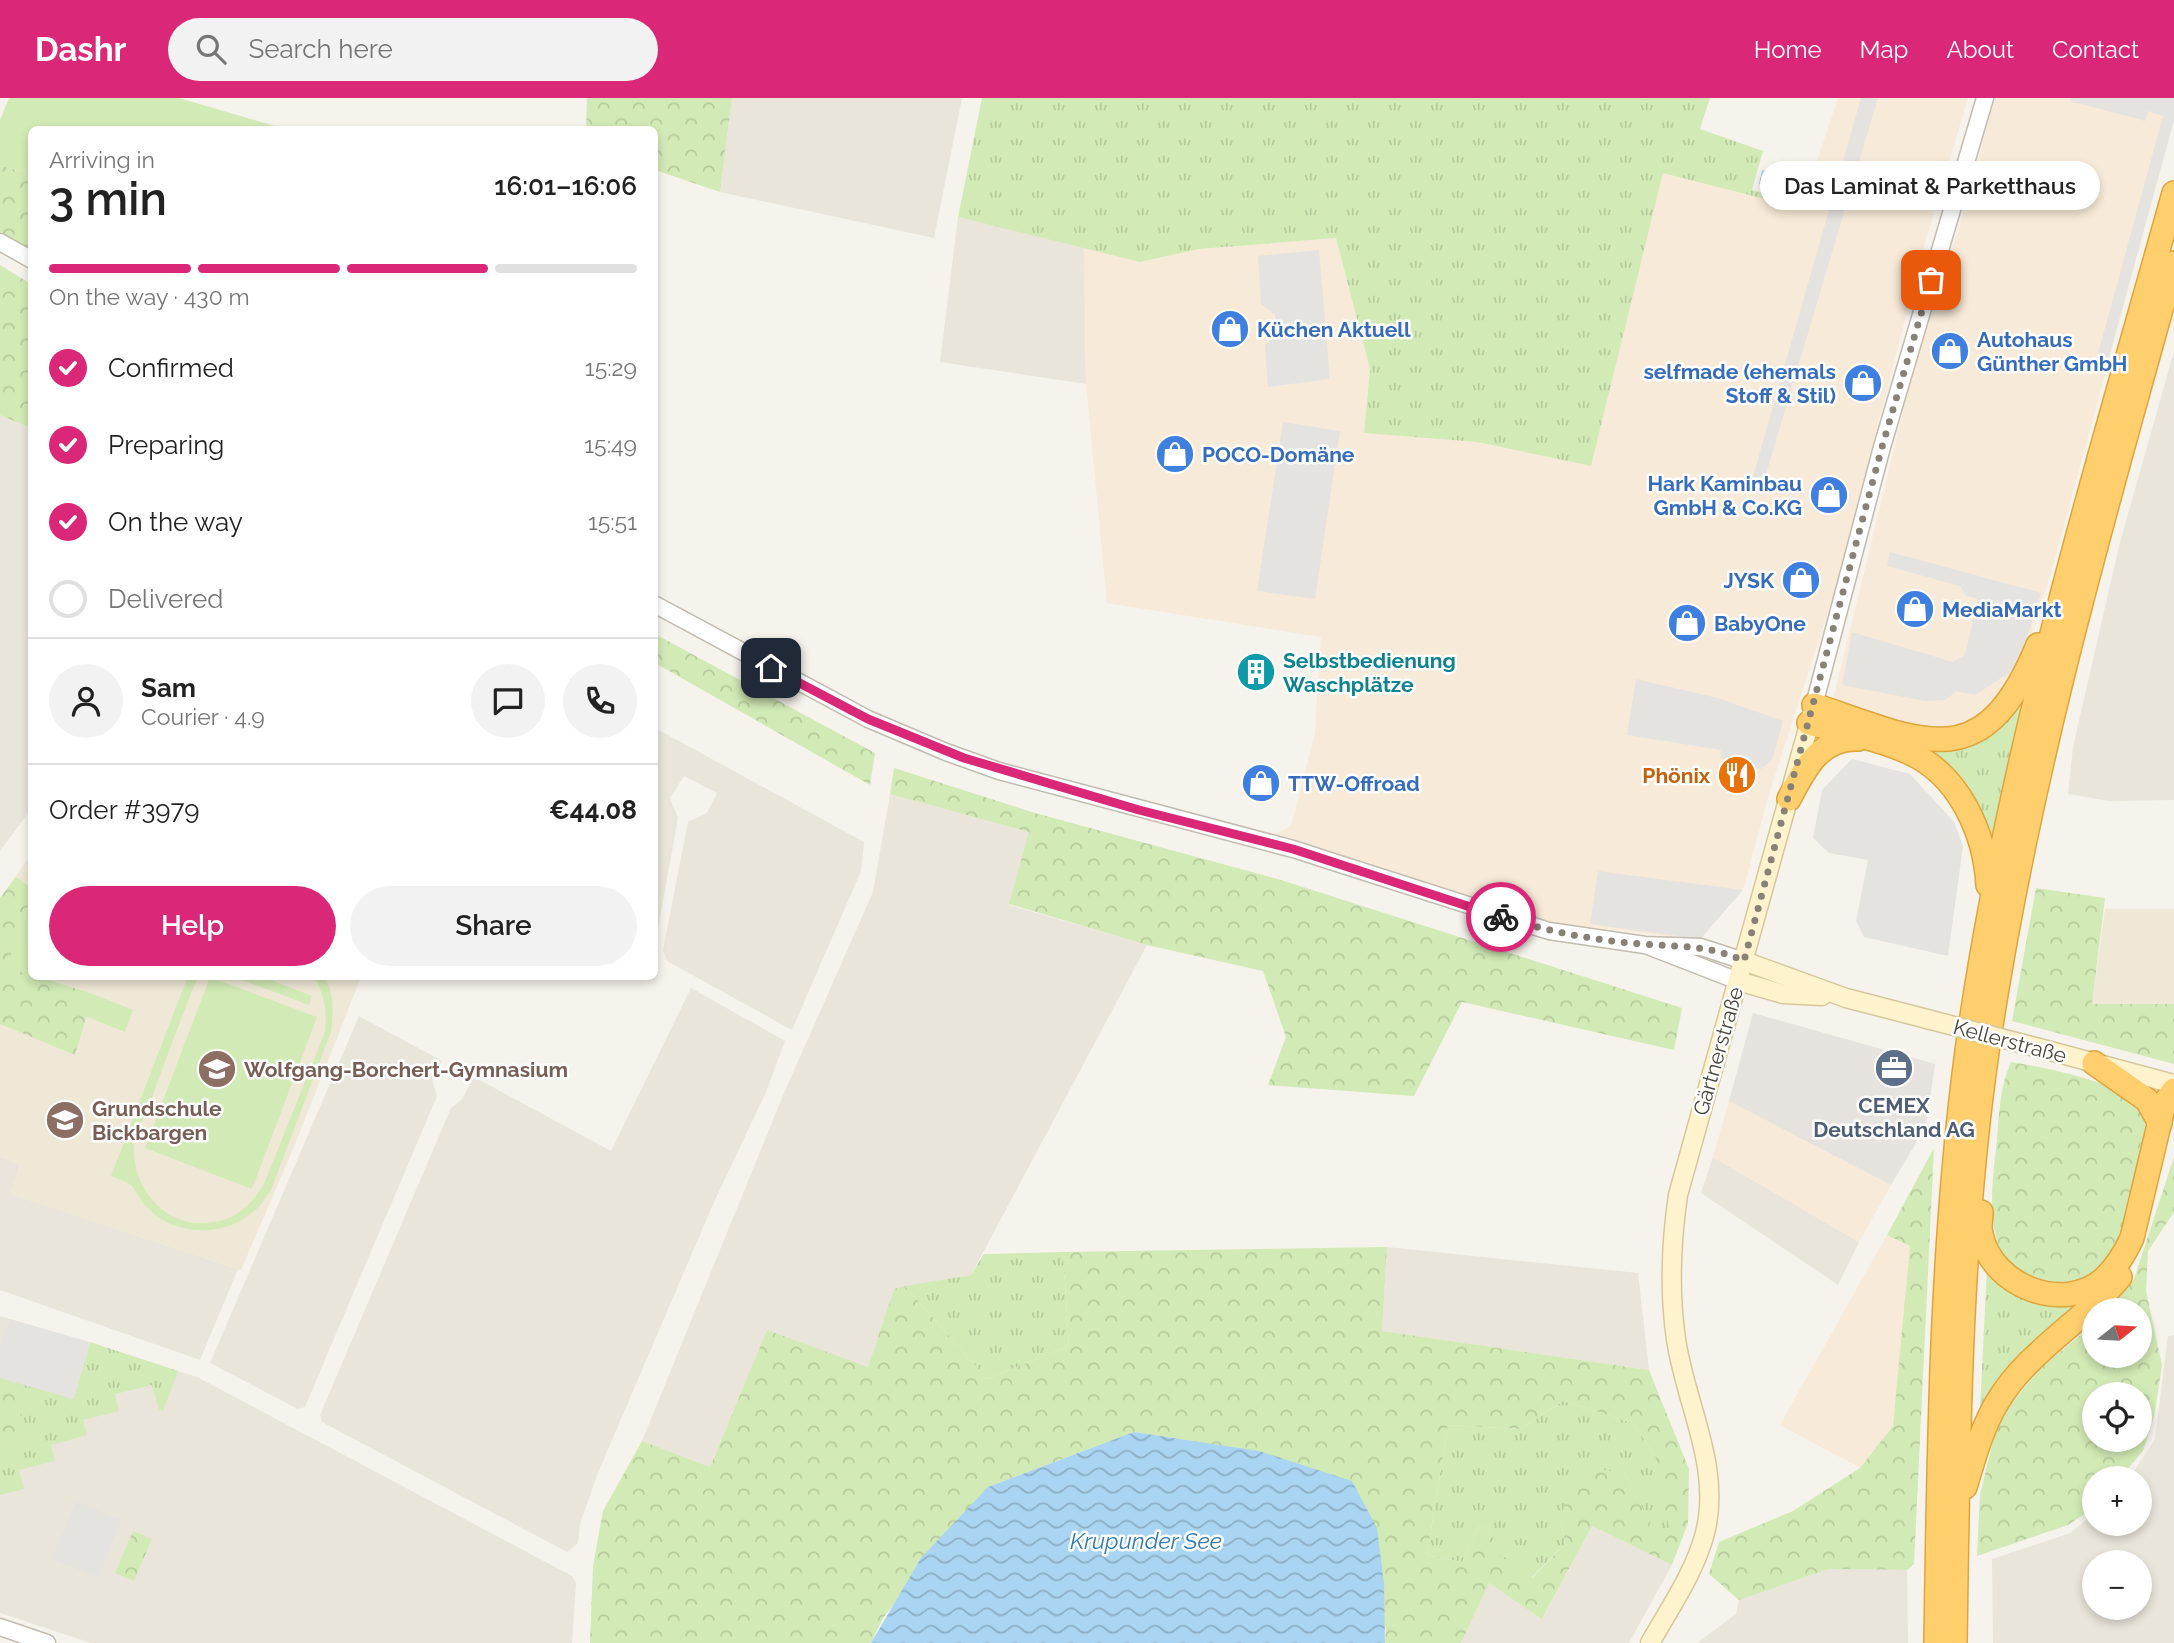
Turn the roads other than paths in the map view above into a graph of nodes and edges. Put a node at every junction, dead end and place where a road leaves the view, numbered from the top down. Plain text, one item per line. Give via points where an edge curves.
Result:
1 (1985, 98) edge
2 (2174, 193) edge
3 (0, 242) edge
4 (28, 258) edge
5 (2174, 263) edge
6 (2059, 605) junction
7 (658, 606) edge
8 (1812, 714) junction
9 (1874, 740) junction
10 (1789, 799) junction
11 (1986, 933) junction
12 (1645, 945) junction
13 (1744, 961) junction
14 (1738, 981) junction
15 (1846, 998) junction
16 (2094, 1063) junction
17 (2174, 1084) edge
18 (2174, 1090) edge
19 (1982, 1097) junction
20 (2167, 1124) edge
21 (1957, 1513) junction
22 (0, 1627) edge
23 (47, 1643) edge
24 (1650, 1643) edge
25 (1936, 1643) edge
26 (1955, 1643) edge

1 - 8 street, Gärtnerstraße via 1882,447
2 - 6 highway
3 - 4 street
5 - 19 highway via 2037,777 2011,905
6 - 8 highway via 2010,700 1986,724 1963,736 1913,738
6 - 11 highway
7 - 12 street via 837,703 967,760 1293,849 1549,932
8 - 9 highway
8 - 10 main road, Gärtnerstraße
9 - 10 highway via 1849,739 1826,746 1807,766
9 - 11 highway via 1922,759 1965,805 1987,862
10 - 13 main road, Gärtnerstraße
11 - 25 highway via 1967,1051 1950,1222
12 - 13 street via 1701,947
12 - 14 street
13 - 14 main road, Gärtnerstraße
13 - 15 main road, Kellerstraße
14 - 15 main road, Kellerstraße via 1783,994
14 - 24 main road, Gärtnerstraße via 1678,1195 1672,1236 1676,1340 1710,1489 1705,1535
15 - 16 main road, Kellerstraße, bridge
16 - 17 main road, Kellerstraße
16 - 20 highway via 2147,1100
18 - 20 highway via 2164,1104
19 - 20 highway via 1981,1234 1990,1257 2010,1278 2040,1293 2071,1294 2088,1288 2123,1257
19 - 21 highway via 1967,1250
20 - 21 highway via 2137,1247 2124,1273 2097,1304 2028,1364 1998,1401
21 - 26 highway
22 - 23 street

